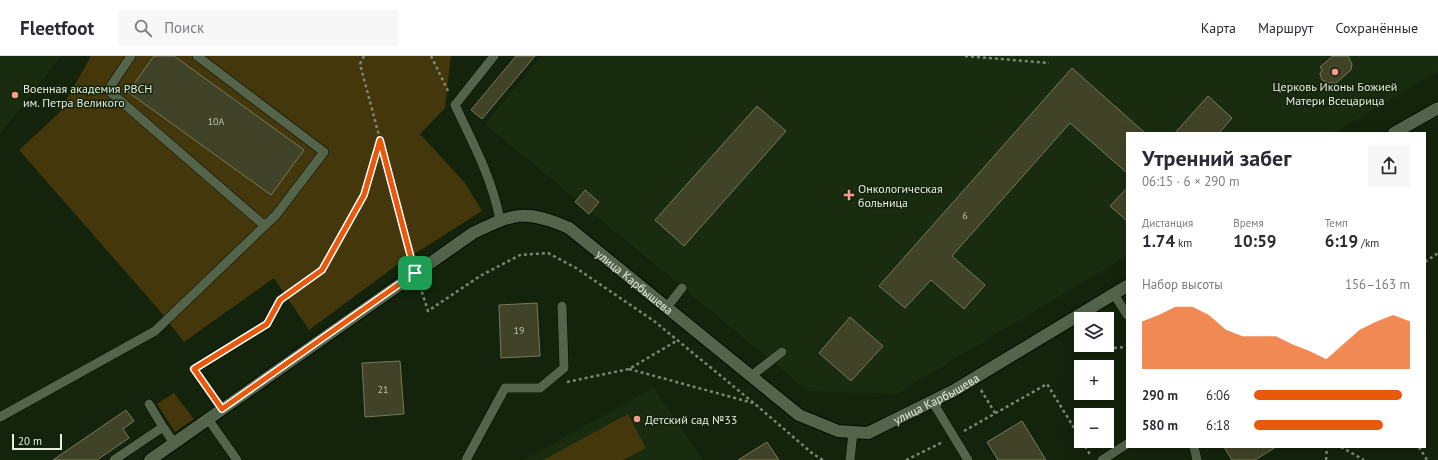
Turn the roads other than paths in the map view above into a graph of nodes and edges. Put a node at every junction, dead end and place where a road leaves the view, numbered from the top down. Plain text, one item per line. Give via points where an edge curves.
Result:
1 (130, 56) edge
2 (197, 56) edge
3 (494, 56) edge
4 (1438, 108) edge
5 (1396, 132) edge
6 (500, 220) junction
7 (265, 226) junction
8 (1126, 287) edge
9 (682, 288) dead end
10 (1114, 294) junction
11 (562, 306) dead end
12 (667, 307) junction
13 (1126, 313) edge
14 (267, 324) road end
15 (782, 352) dead end
16 (751, 376) junction
17 (932, 401) junction
18 (149, 404) dead end
19 (222, 409) junction
20 (0, 417) edge
21 (208, 418) junction
22 (163, 427) junction
23 (853, 432) junction
24 (174, 443) junction
25 (1126, 445) edge
26 (1194, 448) edge
27 (114, 460) edge
28 (150, 460) edge
29 (237, 460) edge
30 (466, 460) edge
31 (850, 460) edge
32 (968, 460) edge
33 (1102, 460) edge
34 (1197, 460) edge

1 - 7 lane via 108,90
2 - 7 lane via 324,152
3 - 6 lane via 455,105 487,172
4 - 5 street
6 - 12 street, улица Карбышева via 522,215 544,218 569,228
6 - 19 street, улица Карбышева via 473,233
7 - 20 lane via 155,331
8 - 10 street, улица Карбышева
9 - 12 lane
10 - 13 lane
10 - 17 street, улица Карбышева
11 - 30 lane via 564,368 540,388 505,388
12 - 16 street, улица Карбышева
14 - 19 lane via 194,369
15 - 16 lane
16 - 23 street, улица Карбышева via 799,415 838,431
17 - 23 street, улица Карбышева via 868,433
17 - 32 lane
18 - 22 lane
19 - 21 street, улица Карбышева
21 - 24 street, улица Карбышева
21 - 29 lane
22 - 24 lane
22 - 27 lane
23 - 31 lane
24 - 28 street, улица Карбышева
25 - 33 lane
26 - 34 lane

